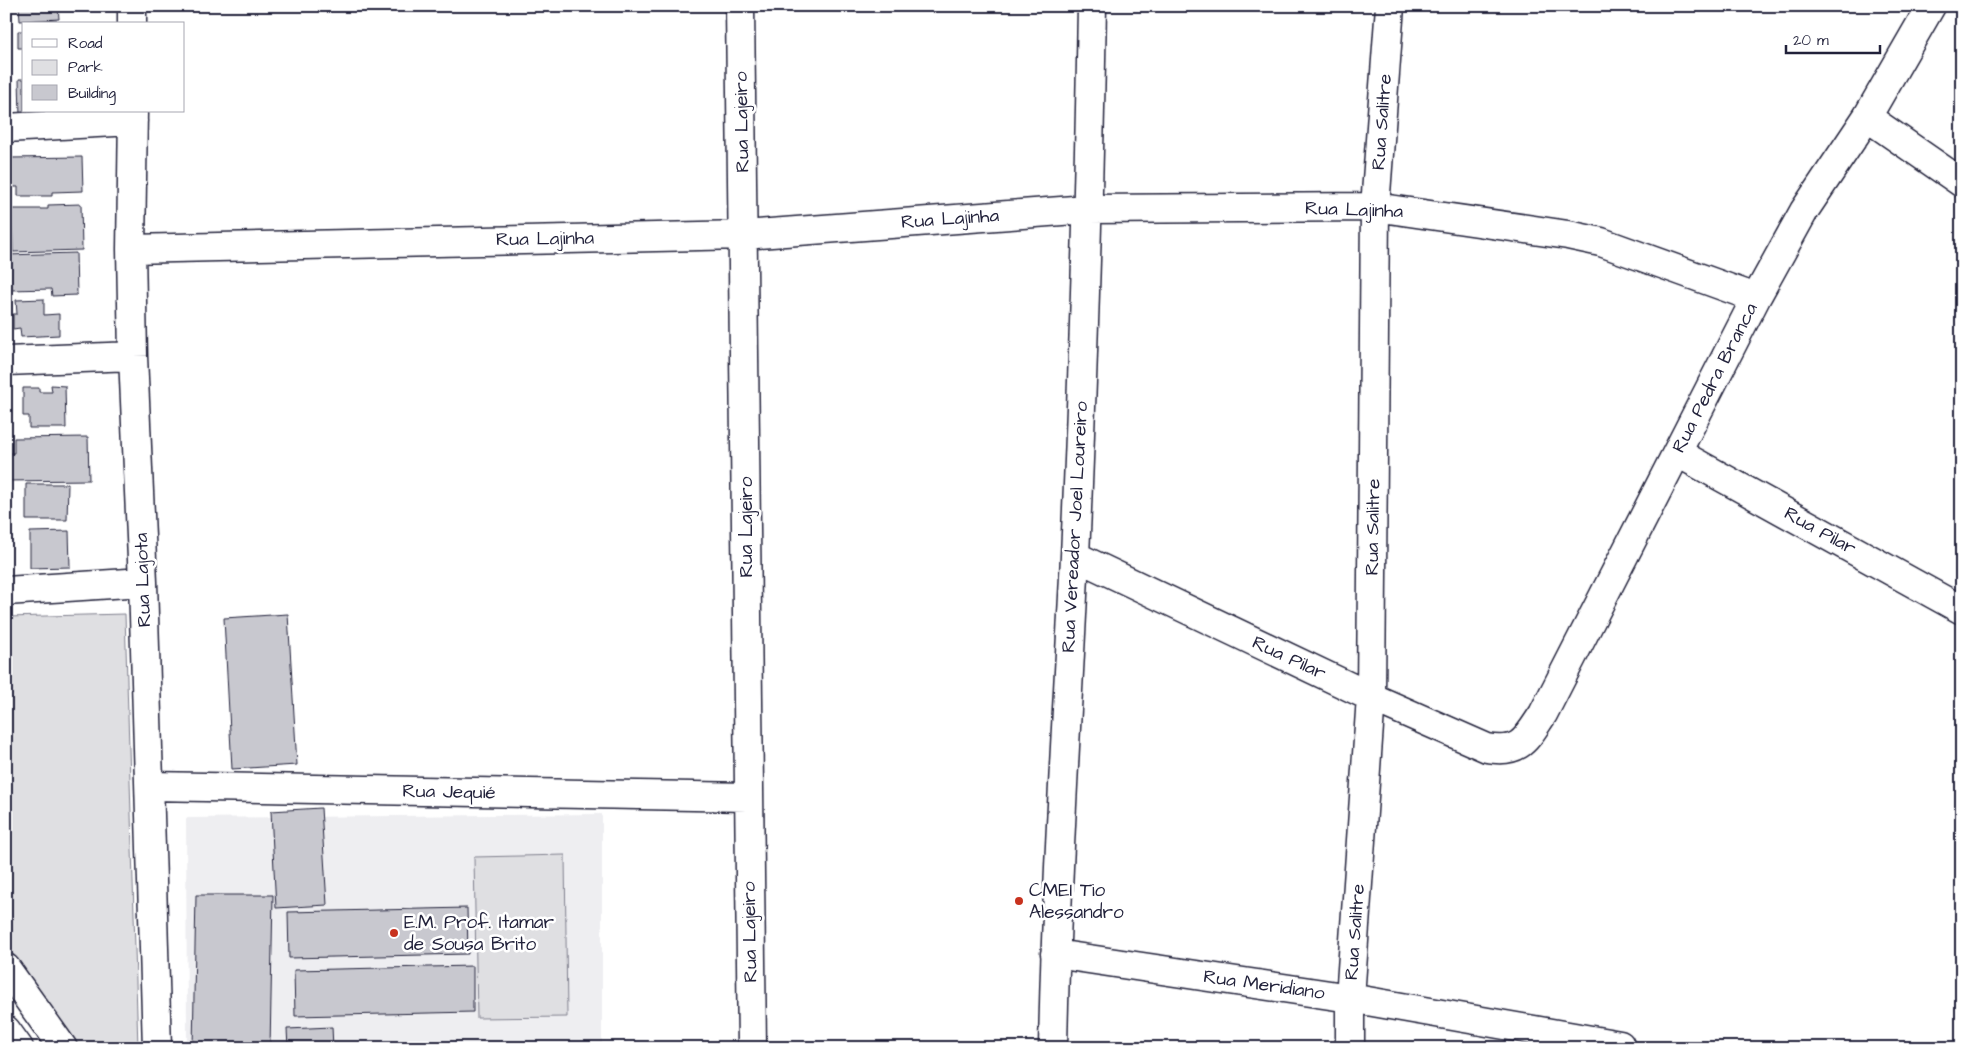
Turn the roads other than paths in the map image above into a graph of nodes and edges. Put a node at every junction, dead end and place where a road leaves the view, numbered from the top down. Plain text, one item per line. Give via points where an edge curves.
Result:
1 (132, 6) edge
2 (740, 6) edge
3 (1092, 6) edge
4 (1390, 6) edge
5 (1932, 6) edge
6 (132, 22) edge
7 (133, 116) edge
8 (1867, 117) junction
9 (6, 128) edge
10 (1962, 183) edge
11 (1375, 206) junction
12 (1088, 209) junction
13 (744, 234) junction
14 (131, 249) junction
15 (1756, 298) junction
16 (134, 356) junction
17 (6, 361) edge
18 (1678, 453) junction
19 (1075, 556) junction
20 (143, 582) junction
21 (6, 591) edge
22 (1962, 610) edge
23 (1371, 697) junction
24 (1506, 750) joint
25 (150, 786) junction
26 (748, 797) junction
27 (1055, 954) junction
28 (6, 968) edge
29 (1350, 998) junction
30 (6, 1030) edge
31 (1620, 1045) dead end
32 (19, 1048) edge
33 (63, 1048) edge
34 (157, 1048) edge
35 (752, 1048) edge
36 (1053, 1048) edge
37 (1350, 1048) edge

1 - 6 street
2 - 13 street, Rua Lajeiro
3 - 12 street, Rua Vereador Joel Loureiro
4 - 11 street, Rua Salitre
5 - 8 street, Rua Pedra Branca
7 - 9 street
7 - 14 street, Rua Lajota
8 - 10 street
8 - 15 street, Rua Pedra Branca via 1804,211
11 - 12 street, Rua Lajinha
11 - 15 street, Rua Lajinha via 1602,242
11 - 23 street, Rua Salitre
12 - 13 street, Rua Lajinha
12 - 19 street, Rua Vereador Joel Loureiro
13 - 14 street, Rua Lajinha
13 - 26 street, Rua Lajeiro
14 - 16 street, Rua Lajota
15 - 18 street, Rua Pedra Branca
16 - 17 street
16 - 20 street, Rua Lajota
18 - 22 street, Rua Pilar
18 - 24 street, Rua Pedra Branca via 1542,714 1519,746
19 - 23 street, Rua Pilar
19 - 27 street, Rua Vereador Joel Loureiro
20 - 21 street
20 - 25 street, Rua Lajota
23 - 24 street, Rua Pilar via 1487,748
23 - 29 street, Rua Salitre
25 - 26 street, Rua Jequié
25 - 34 street, Rua Lajota
26 - 35 street, Rua Lajeiro
27 - 29 street, Rua Meridiano
27 - 36 street, Rua Vereador Joel Loureiro
28 - 33 street
29 - 31 street, Rua Meridiano
29 - 37 street, Rua Salitre
30 - 32 street

